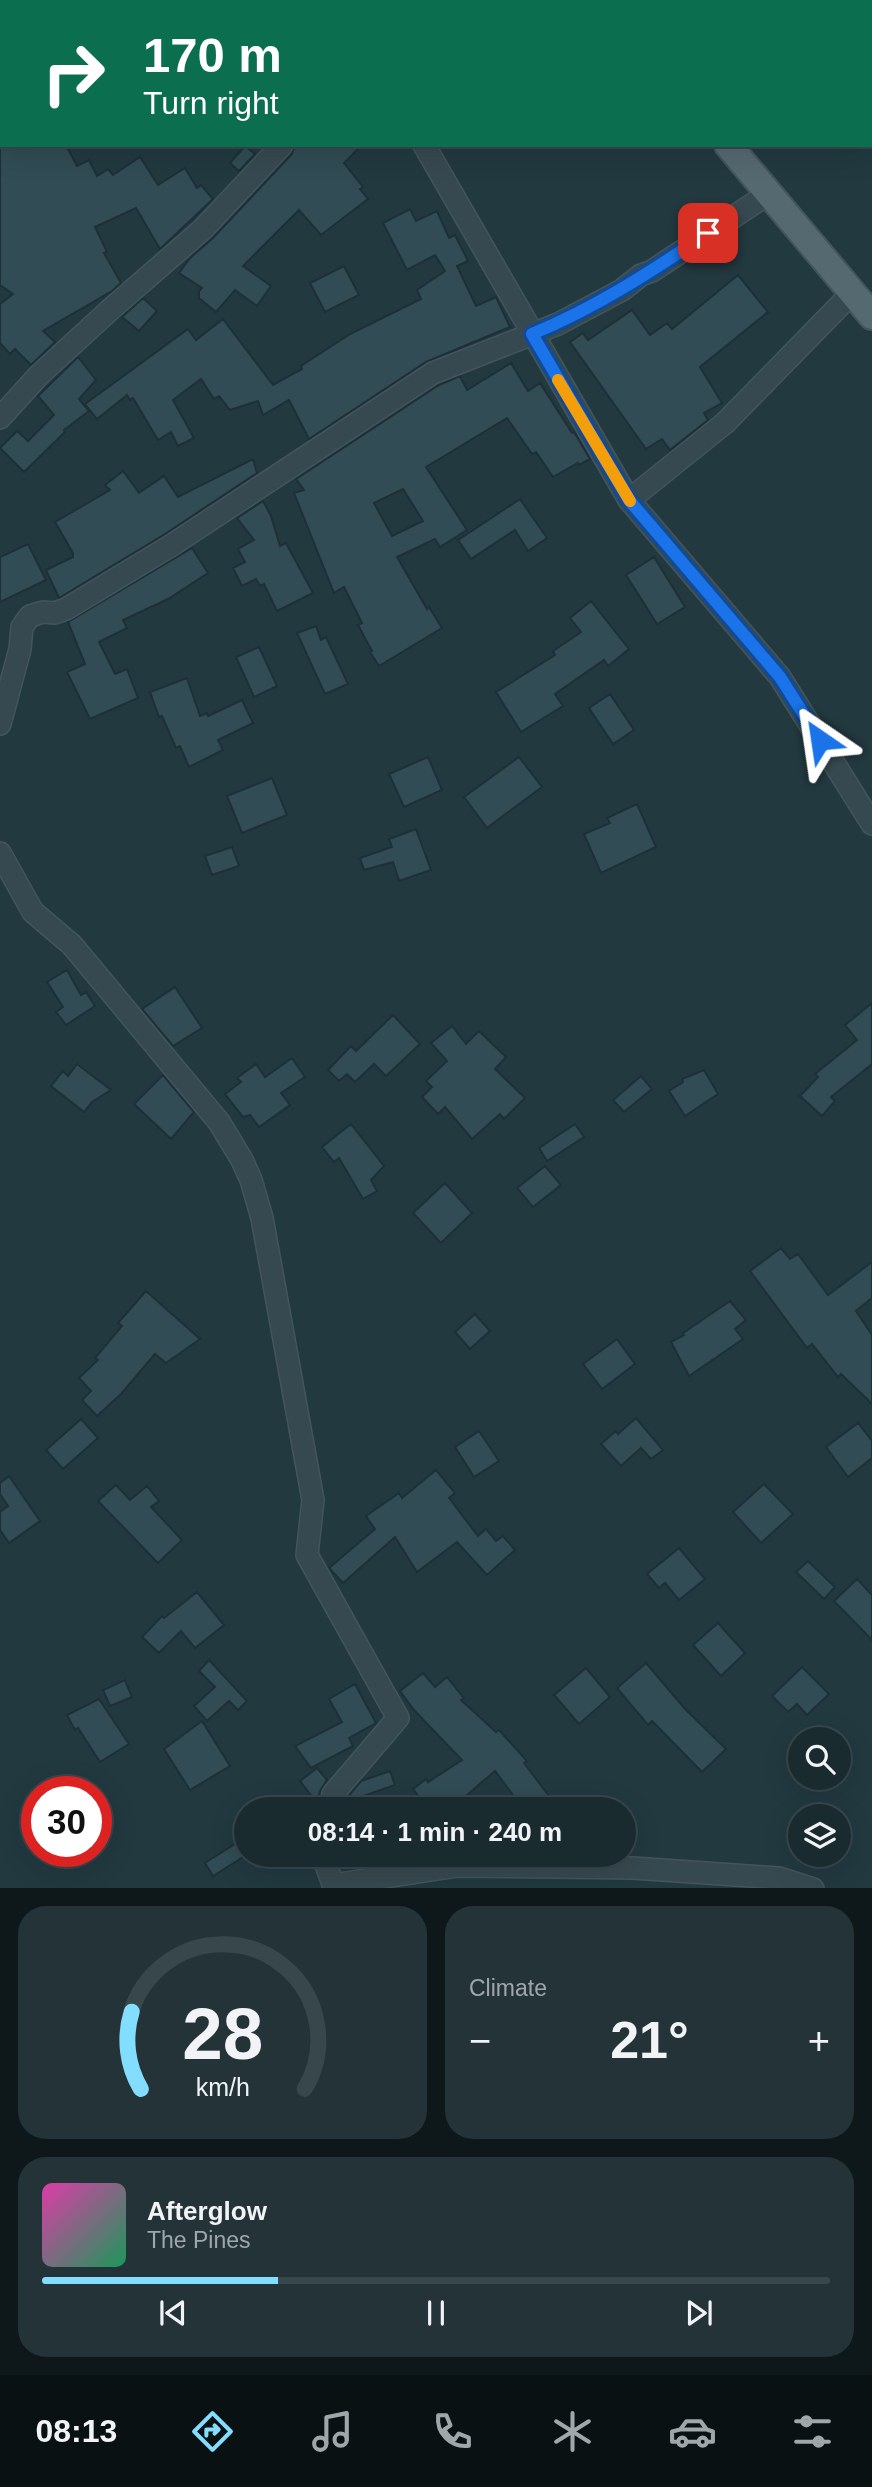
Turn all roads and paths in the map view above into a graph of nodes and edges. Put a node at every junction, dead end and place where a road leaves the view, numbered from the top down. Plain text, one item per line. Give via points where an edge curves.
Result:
1 (280, 147) edge
2 (425, 147) edge
3 (730, 147) edge
4 (768, 194) junction
5 (852, 293) junction
6 (872, 316) edge
7 (532, 334) junction
8 (0, 418) edge
9 (629, 500) junction
10 (0, 724) edge
11 (872, 824) edge
12 (0, 853) edge
13 (332, 1797) edge
14 (327, 1867) edge
15 (334, 1886) edge
16 (813, 1888) edge

1 - 8 street via 203,229 39,374
2 - 7 street
3 - 4 main road
4 - 5 main road
4 - 7 street via 622,290
5 - 6 main road
5 - 9 street via 725,423
7 - 9 street
7 - 10 street via 433,373 172,545 66,609 30,616 22,627
9 - 11 street via 780,677
12 - 13 street via 33,912 72,945 219,1122 251,1180 313,1500 307,1555 398,1718
14 - 15 street
15 - 16 street via 457,1866 633,1868 779,1878

